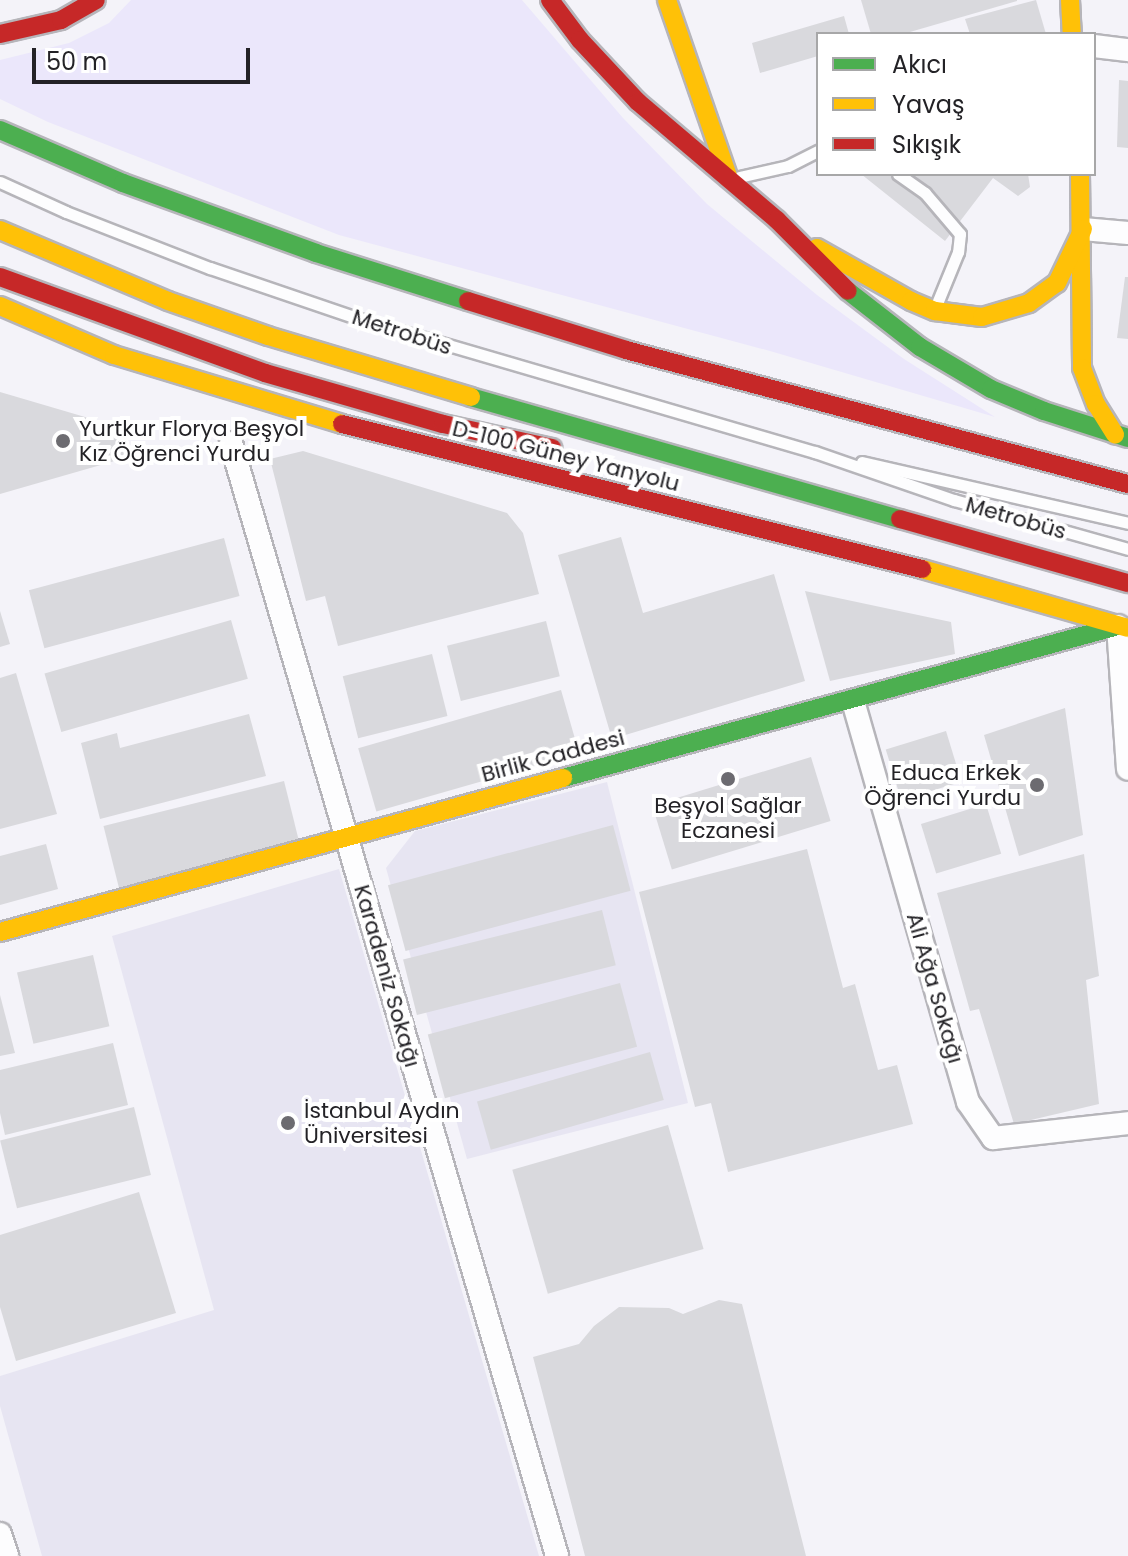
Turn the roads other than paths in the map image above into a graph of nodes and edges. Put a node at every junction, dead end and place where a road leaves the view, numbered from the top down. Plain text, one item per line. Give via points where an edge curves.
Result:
1 (96, 0) edge
2 (550, 0) edge
3 (667, 0) edge
4 (1070, 0) edge
5 (1072, 32) edge
6 (0, 34) edge
7 (1096, 46) edge
8 (1128, 50) edge
9 (0, 130) edge
10 (816, 152) edge
11 (901, 176) edge
12 (1080, 176) edge
13 (729, 179) junction
14 (0, 182) edge
15 (777, 220) junction
16 (1083, 229) junction
17 (0, 230) edge
18 (1128, 233) edge
19 (0, 277) edge
20 (0, 306) edge
21 (935, 311) junction
22 (1122, 436) edge
23 (231, 443) dead end
24 (815, 452) junction
25 (576, 453) dead end
26 (636, 464) dead end
27 (755, 478) junction
28 (1128, 484) edge
29 (1128, 523) edge
30 (1128, 549) edge
31 (1128, 583) edge
32 (1123, 627) edge
33 (853, 701) junction
34 (1128, 769) edge
35 (347, 836) junction
36 (0, 932) edge
37 (1128, 1123) edge
38 (0, 1534) edge
39 (7, 1556) edge
40 (557, 1556) edge

1 - 6 main road via 61,20
2 - 13 main road via 638,102
3 - 13 main road
4 - 5 main road
7 - 8 street
9 - 28 main road via 123,183 316,253 626,350
10 - 13 lane via 788,166
11 - 21 lane via 925,193 960,234
12 - 16 main road
13 - 15 main road
14 - 24 lane, Metrobüs via 210,268 363,320
15 - 21 main road via 845,267
15 - 22 main road via 860,303 920,347 991,389
16 - 18 street
16 - 21 main road via 1057,283 1029,303 982,317
16 - 22 main road via 1082,368 1096,404
17 - 27 main road via 168,301 268,336
19 - 25 main road via 329,393
20 - 32 main road, D-100 Güney Yanyolu via 114,355 251,399 921,569
23 - 35 street, Karadeniz Sokağı
24 - 29 lane, Metrobüs
24 - 30 lane, Metrobüs via 954,500
26 - 27 main road
27 - 31 main road
32 - 33 main road, Birlik Caddesi
32 - 34 street
33 - 35 main road, Birlik Caddesi
33 - 37 street, Ali Ağa Sokağı via 968,1102 993,1138
35 - 36 main road, Birlik Caddesi
35 - 40 street, Karadeniz Sokağı
38 - 39 street

